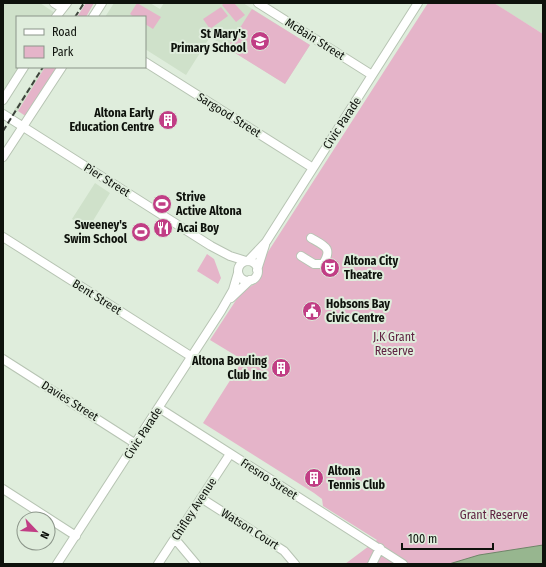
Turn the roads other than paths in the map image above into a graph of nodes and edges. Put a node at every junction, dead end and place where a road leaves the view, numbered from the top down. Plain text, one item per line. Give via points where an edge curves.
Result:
1 (54, 3) edge
2 (102, 3) edge
3 (258, 3) edge
4 (418, 3) edge
5 (65, 6) edge
6 (57, 16) edge
7 (94, 16) edge
8 (146, 63) edge
9 (23, 68) edge
10 (61, 68) edge
11 (372, 75) junction
12 (3, 100) edge
13 (3, 114) edge
14 (23, 127) junction
15 (3, 157) edge
16 (313, 168) junction
17 (3, 237) edge
18 (311, 238) dead end
19 (266, 242) junction
20 (211, 246) junction
21 (301, 256) dead end
22 (247, 261) junction
23 (257, 270) junction
24 (238, 272) junction
25 (250, 280) junction
26 (227, 302) junction
27 (192, 357) junction
28 (3, 359) edge
29 (159, 408) junction
30 (136, 444) junction
31 (230, 454) junction
32 (3, 490) edge
33 (201, 498) junction
34 (76, 536) junction
35 (175, 539) junction
36 (380, 548) junction
37 (59, 563) edge
38 (158, 564) edge
39 (196, 564) edge
40 (295, 564) edge
41 (372, 564) edge
42 (403, 564) edge

1 - 5 street
2 - 7 street
3 - 11 street, McBain Street
4 - 11 street, Civic Parade
5 - 6 street
8 - 16 street, Sargood Street
9 - 12 street
10 - 14 street
11 - 16 street, Civic Parade
13 - 14 street, Pier Street
14 - 15 street
14 - 20 street, Pier Street
16 - 19 street, Civic Parade
17 - 27 street, Bent Street
18 - 21 street via 328,250 323,264 314,264
19 - 22 street, Civic Parade
19 - 23 street, Civic Parade
20 - 22 street, Pier Street
20 - 24 street, Pier Street
22 - 23 street via 255,265
22 - 24 street via 239,265
23 - 25 street via 256,275
24 - 25 street via 244,280
24 - 26 street, Civic Parade
25 - 26 street, Civic Parade
26 - 27 street, Civic Parade
27 - 29 street, Civic Parade
28 - 30 street, Davies Street
29 - 30 street, Civic Parade
29 - 31 street, Fresno Street
30 - 34 street, Civic Parade
31 - 33 street, Chifley Avenue
31 - 36 street, Fresno Street
32 - 34 street
33 - 35 street, Chifley Avenue
33 - 40 street, Watson Court via 284,551
34 - 37 street, Civic Parade
35 - 38 street, Chifley Avenue
35 - 39 street
36 - 41 street
36 - 42 street, Fresno Street

